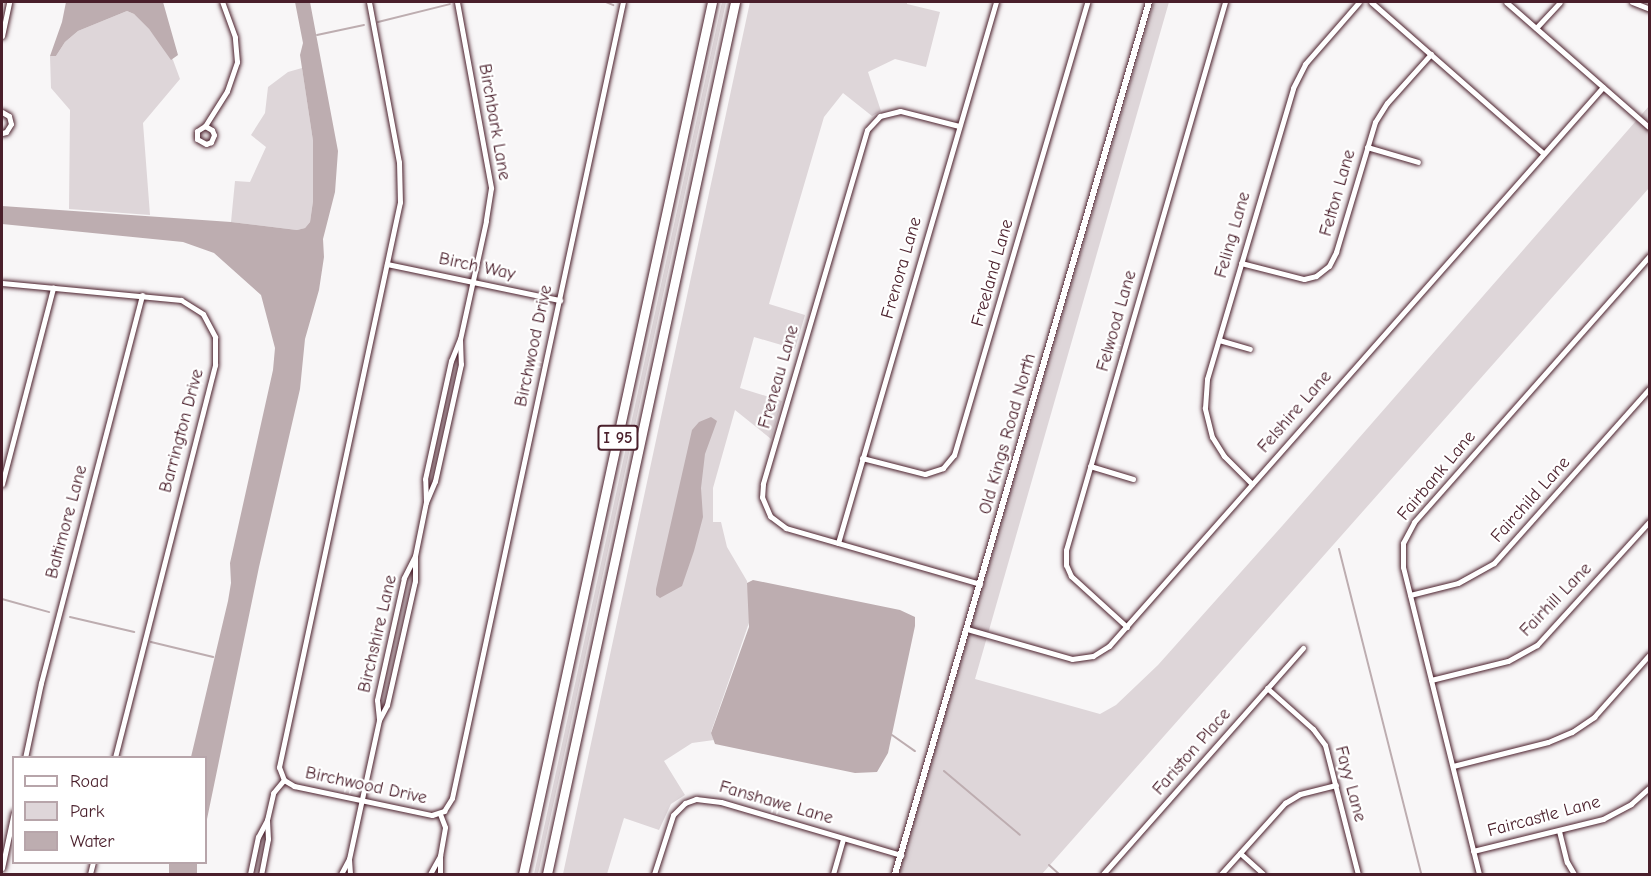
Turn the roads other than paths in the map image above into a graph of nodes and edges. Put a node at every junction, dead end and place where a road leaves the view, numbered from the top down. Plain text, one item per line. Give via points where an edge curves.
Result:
1 (9, 2) edge
2 (222, 2) edge
3 (369, 2) edge
4 (457, 2) edge
5 (623, 2) edge
6 (712, 2) edge
7 (735, 2) edge
8 (996, 2) edge
9 (1087, 2) edge
10 (1149, 2) edge
11 (1226, 2) edge
12 (1359, 2) edge
13 (1371, 2) edge
14 (1506, 2) edge
15 (1560, 2) edge
16 (1632, 2) edge
17 (1650, 9) edge
18 (1536, 28) junction
19 (2, 36) edge
20 (1431, 54) junction
21 (1603, 87) junction
22 (2, 112) edge
23 (205, 126) dead end
24 (959, 126) junction
25 (1650, 128) edge
26 (2, 134) edge
27 (1366, 147) junction
28 (1544, 153) junction
29 (1418, 162) dead end
30 (1650, 255) edge
31 (1241, 263) junction
32 (387, 264) junction
33 (472, 282) junction
34 (2, 283) edge
35 (53, 288) junction
36 (142, 295) junction
37 (560, 300) junction
38 (460, 339) junction
39 (1219, 340) junction
40 (1250, 350) dead end
41 (1650, 388) edge
42 (862, 458) junction
43 (1090, 466) junction
44 (1133, 478) dead end
45 (2, 484) edge
46 (1252, 484) junction
47 (426, 502) junction
48 (1650, 521) edge
49 (838, 543) junction
50 (415, 556) junction
51 (980, 584) junction
52 (1410, 595) junction
53 (1127, 627) junction
54 (967, 629) junction
55 (1303, 648) dead end
56 (1650, 654) edge
57 (1431, 680) junction
58 (1267, 688) junction
59 (379, 720) junction
60 (25, 756) edge
61 (116, 756) edge
62 (1452, 766) junction
63 (284, 780) junction
64 (1336, 785) junction
65 (1650, 787) edge
66 (361, 801) junction
67 (440, 814) junction
68 (267, 820) junction
69 (12, 821) edge
70 (1559, 831) junction
71 (843, 838) junction
72 (1473, 851) junction
73 (1240, 853) junction
74 (901, 855) junction
75 (440, 856) junction
76 (349, 860) junction
77 (2, 868) edge
78 (250, 874) edge
79 (261, 874) edge
80 (341, 874) edge
81 (350, 874) edge
82 (430, 874) edge
83 (440, 874) edge
84 (523, 874) edge
85 (547, 874) edge
86 (655, 874) edge
87 (833, 874) edge
88 (895, 874) edge
89 (1103, 874) edge
90 (1221, 874) edge
91 (1263, 874) edge
92 (1358, 874) edge
93 (1479, 874) edge
94 (1574, 874) edge

1 - 19 street
2 - 23 street via 235,37 237,62 230,86
3 - 32 street, Birchwood Drive via 401,185
4 - 33 street, Birchbark Lane via 491,188
5 - 37 street, Birchwood Drive
6 - 84 highway, I 95
7 - 85 highway, I 95
8 - 24 street, Frenora Lane
9 - 42 street, Freeland Lane via 954,455 943,468 925,474
10 - 51 street, Old Kings Road North
11 - 43 street, Felwood Lane
12 - 31 street, Feling Lane via 1308,59 1296,81
13 - 20 street
14 - 18 street
15 - 18 street
16 - 17 street
18 - 21 street
20 - 27 street, Felton Lane via 1384,108
20 - 28 street
21 - 25 street
21 - 28 street, Felshire Lane
22 - 26 street via 9,116 11,124
24 - 42 street, Frenora Lane
24 - 49 street, Freneau Lane via 894,111 873,122 863,140 762,493 766,511 777,523
27 - 29 street
27 - 31 street, Felton Lane via 1336,252 1326,269 1312,278 1299,279
28 - 46 street, Felshire Lane
30 - 52 street, Fairbank Lane via 1411,526 1402,552
31 - 39 street, Feling Lane
32 - 33 street, Birch Way
32 - 63 street, Birchwood Drive via 279,762
33 - 37 street, Birch Way
33 - 38 street, Birchshire Lane
34 - 35 street, Barrington Drive
35 - 36 street, Barrington Drive
35 - 45 street
36 - 60 street, Baltimore Lane
36 - 61 street, Barrington Drive via 175,299 196,308 212,328 217,353
37 - 67 street, Birchwood Drive via 452,798
38 - 47 street, Birchshire Lane via 451,361 425,479
38 - 47 street, Birchshire Lane via 461,364 435,481
39 - 40 street
39 - 46 street, Feling Lane via 1205,388 1207,423 1219,450
41 - 52 street, Fairchild Lane via 1494,563 1458,583
42 - 49 street, Frenora Lane
43 - 44 street
43 - 53 street, Felwood Lane via 1067,544 1066,565 1078,584
46 - 53 street, Felshire Lane
47 - 50 street, Birchshire Lane
48 - 57 street, Fairhill Lane via 1537,645 1508,661
49 - 51 street, Freneau Lane
50 - 59 street, Birchshire Lane via 415,581 387,705
50 - 59 street, Birchshire Lane via 404,578 377,700
51 - 54 street, Old Kings Road North
52 - 57 street, Fairbank Lane
53 - 54 street, Felshire Lane via 1104,650 1076,659
54 - 74 street, Old Kings Road North
55 - 58 street, Fariston Place
56 - 62 street via 1598,712 1572,732 1548,742
57 - 62 street, Fairbank Lane
58 - 64 street, Fayy Lane via 1321,738
58 - 89 street, Fariston Place
59 - 66 street, Birchshire Lane
62 - 72 street, Fairbank Lane
63 - 66 street, Birchwood Drive via 298,788
63 - 68 street via 273,793
64 - 73 street via 1288,800
64 - 92 street, Fayy Lane
65 - 70 street, Faircastle Lane via 1616,813
66 - 67 street, Birchwood Drive via 425,815
66 - 76 street, Birchshire Lane
67 - 75 street via 445,827
68 - 78 street via 258,837
68 - 79 street via 268,839
69 - 77 street
70 - 72 street, Faircastle Lane
70 - 94 street
71 - 74 street, Fanshawe Lane
71 - 86 street, Fanshawe Lane via 715,800 696,799 673,815
71 - 87 street
72 - 93 street, Fairbank Lane
73 - 90 street
73 - 91 street
74 - 88 street, Old Kings Road North
75 - 82 street
75 - 83 street
76 - 80 street
76 - 81 street

